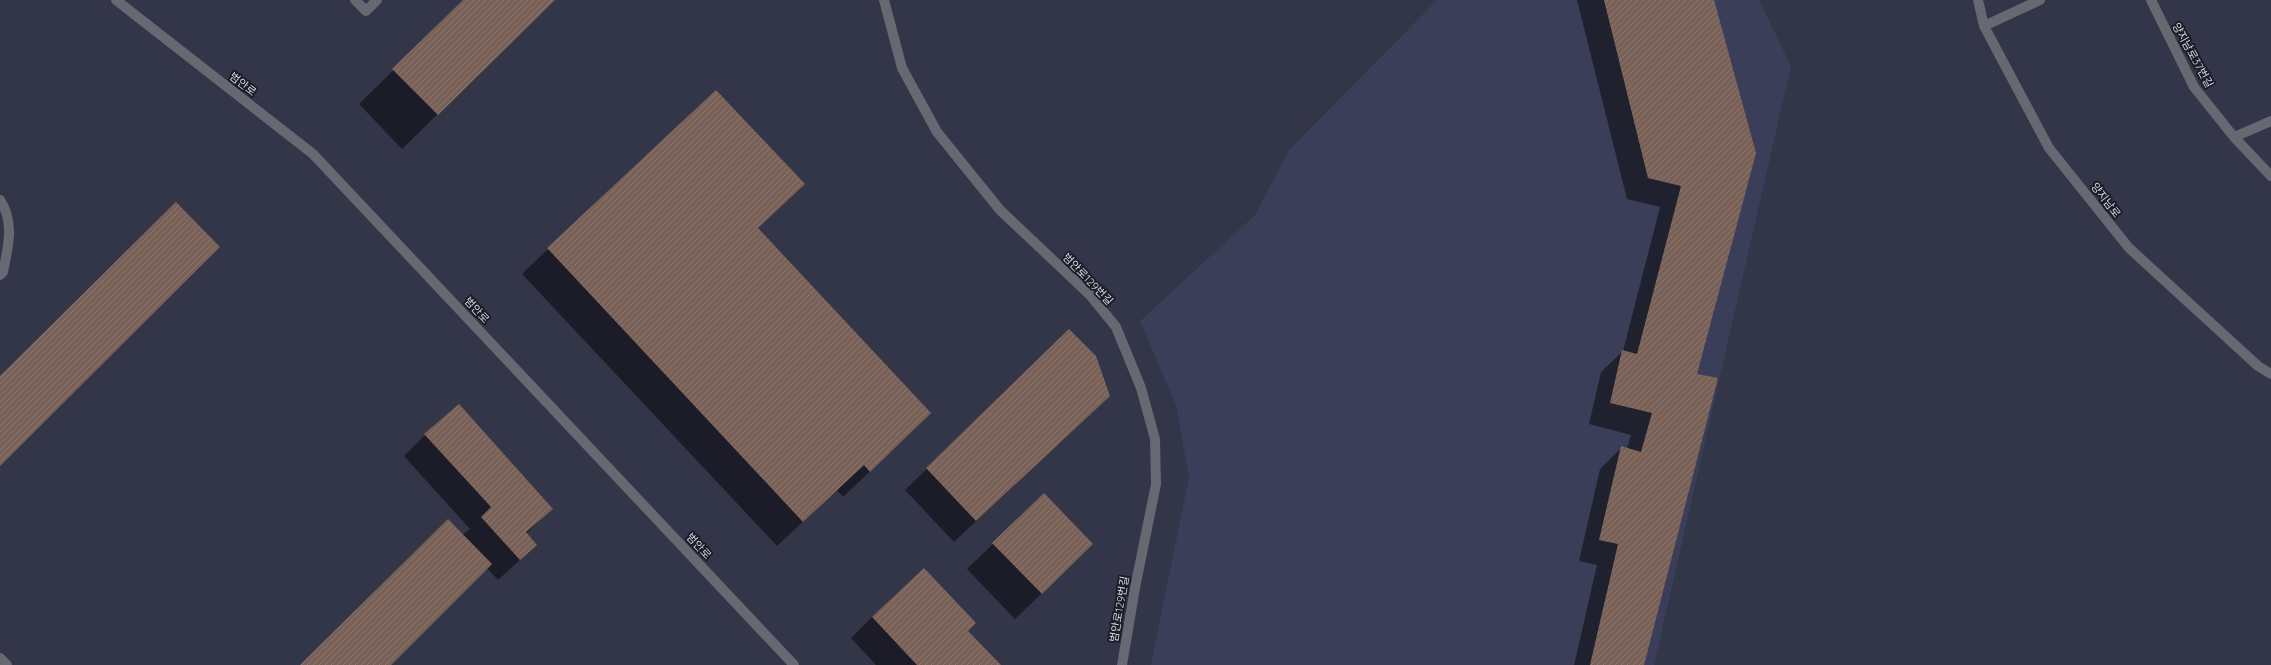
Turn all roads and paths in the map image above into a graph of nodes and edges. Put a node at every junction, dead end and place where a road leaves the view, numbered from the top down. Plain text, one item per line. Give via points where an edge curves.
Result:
1 (116, 0) edge
2 (355, 0) edge
3 (377, 0) edge
4 (884, 0) edge
5 (1978, 0) edge
6 (2040, 0) edge
7 (2151, 0) edge
8 (1984, 26) junction
9 (2271, 121) edge
10 (2234, 137) junction
11 (2271, 176) edge
12 (0, 200) edge
13 (0, 275) edge
14 (2271, 374) edge
15 (0, 658) edge
16 (7, 665) edge
17 (794, 665) edge
18 (1122, 665) edge

1 - 17 street, 범안로 via 312,154
2 - 3 street via 366,11
4 - 18 street, 범안로129번길 via 902,68 937,132 1000,210 1090,295 1116,327 1141,388 1155,439 1156,484
5 - 8 street, 양지남로
6 - 8 street
7 - 10 street, 양지남로37번길 via 2194,87
8 - 14 street, 양지남로 via 2049,148 2129,248 2258,366
9 - 10 street
10 - 11 street, 양지남로37번길
12 - 13 street via 11,235 3,272
15 - 16 street

